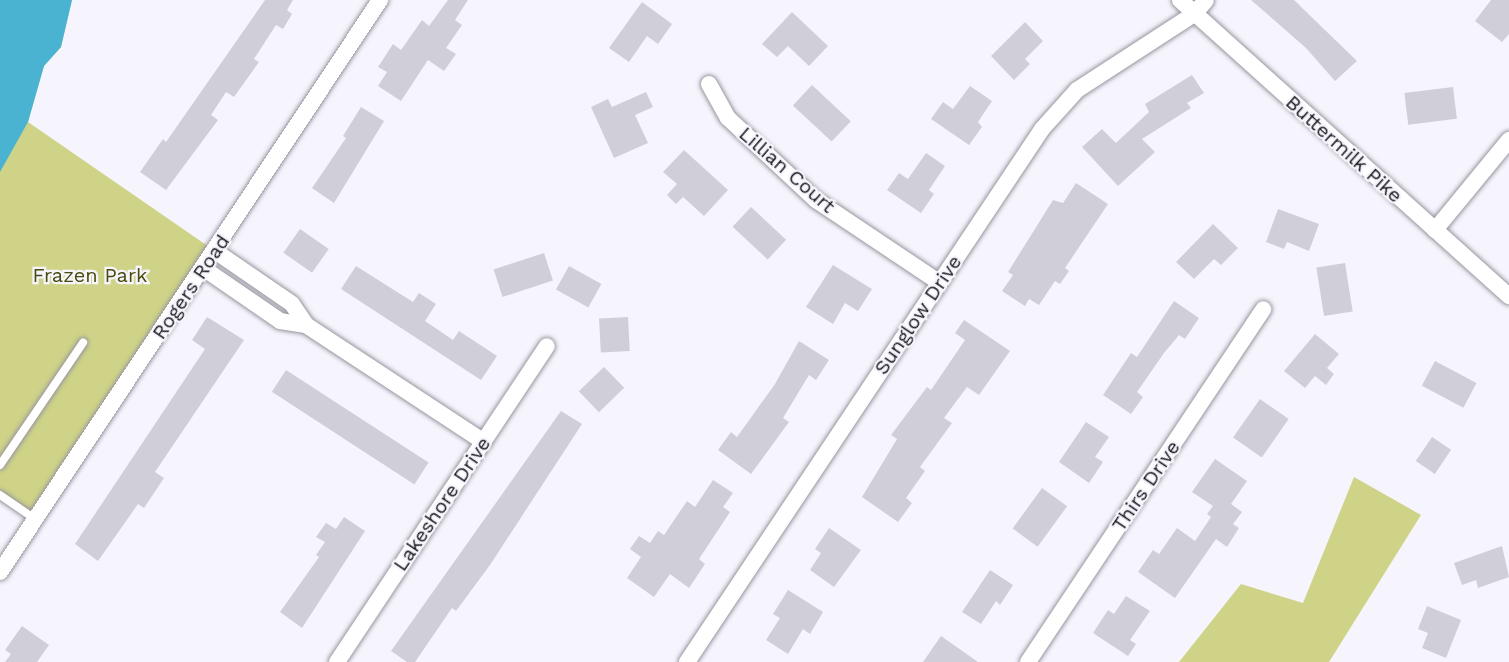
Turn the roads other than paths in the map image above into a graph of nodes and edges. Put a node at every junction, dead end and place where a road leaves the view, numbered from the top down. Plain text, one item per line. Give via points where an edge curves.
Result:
1 (380, 0) edge
2 (1180, 0) edge
3 (1206, 0) edge
4 (1194, 14) junction
5 (709, 84) dead end
6 (1509, 140) edge
7 (1436, 230) junction
8 (215, 251) junction
9 (203, 268) junction
10 (940, 283) junction
11 (1509, 296) edge
12 (1263, 309) dead end
13 (306, 325) junction
14 (83, 344) dead end
15 (547, 346) dead end
16 (484, 442) junction
17 (0, 465) edge
18 (0, 495) edge
19 (35, 519) junction
20 (0, 572) edge
21 (337, 662) edge
22 (687, 662) edge
23 (1028, 662) edge

1 - 8 street, Rogers Road
2 - 4 street, Buttermilk Pike
3 - 4 street, Sunglow Drive
4 - 7 street, Buttermilk Pike
4 - 10 street, Sunglow Drive via 1063,102
5 - 10 street, Lillian Court via 728,118 816,200
6 - 7 street
7 - 11 street, Buttermilk Pike
8 - 9 street, Rogers Road
8 - 13 street via 292,304
9 - 13 street via 280,321
9 - 19 street, Rogers Road
10 - 22 street, Sunglow Drive
12 - 23 street, Thirs Drive
13 - 16 street
14 - 17 lane
15 - 16 street, Lakeshore Drive
16 - 21 street, Lakeshore Drive
18 - 19 lane
19 - 20 street, Rogers Road

